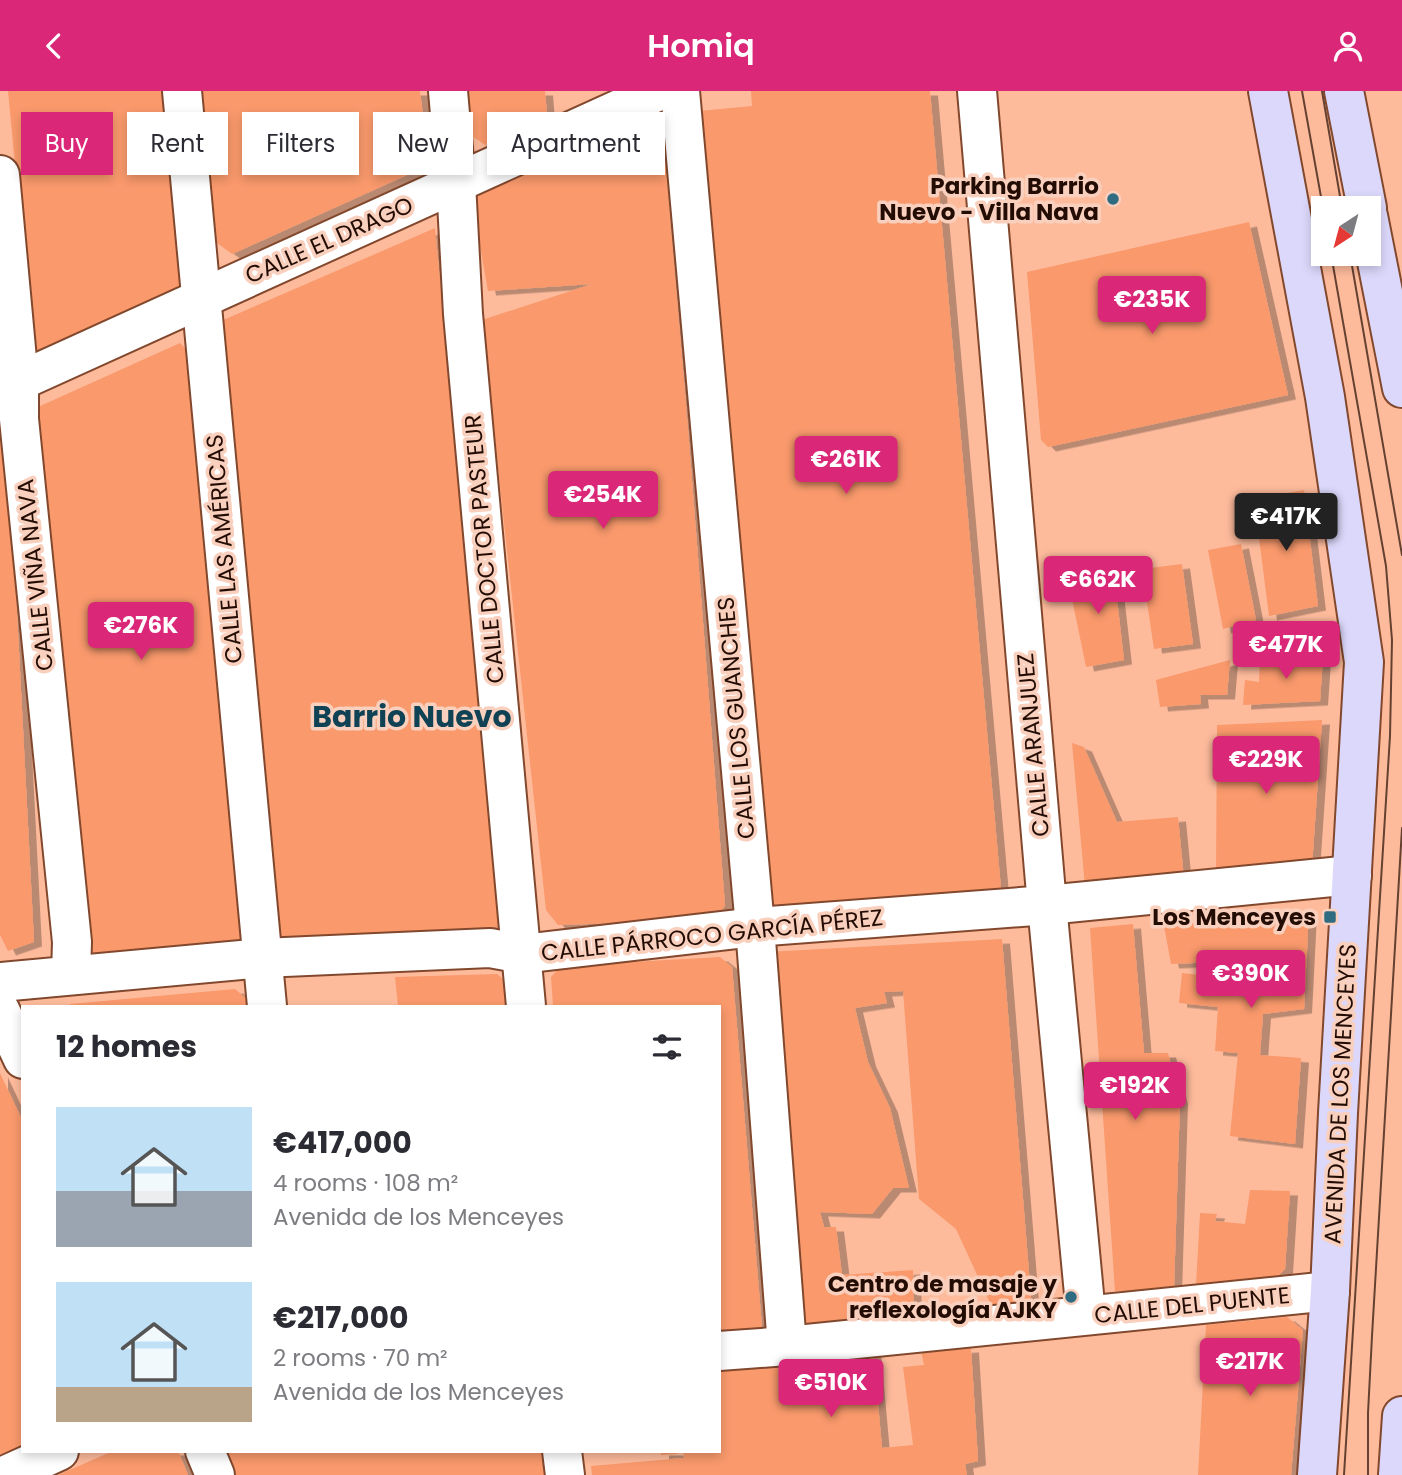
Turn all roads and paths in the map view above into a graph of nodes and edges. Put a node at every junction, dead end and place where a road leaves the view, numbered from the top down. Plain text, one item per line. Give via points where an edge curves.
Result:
1 (182, 91) edge
2 (448, 91) edge
3 (659, 91) edge
4 (680, 91) edge
5 (977, 91) edge
6 (1268, 91) edge
7 (1344, 91) edge
8 (0, 175) edge
9 (456, 183) junction
10 (1365, 196) edge
11 (1378, 266) edge
12 (201, 298) junction
13 (9, 385) edge
14 (1402, 388) edge
15 (1352, 875) junction
16 (1047, 905) junction
17 (755, 927) junction
18 (522, 954) junction
19 (262, 958) junction
20 (71, 975) junction
21 (0, 982) edge
22 (267, 1005) edge
23 (526, 1005) edge
24 (0, 1010) edge
25 (21, 1055) edge
26 (1330, 1291) junction
27 (1086, 1315) junction
28 (787, 1346) junction
29 (721, 1351) edge
30 (1402, 1416) edge
31 (55, 1453) edge
32 (206, 1453) edge
33 (562, 1453) edge
34 (6, 1475) edge
35 (215, 1475) edge
36 (565, 1475) edge
37 (1317, 1475) edge
38 (1398, 1475) edge

1 - 12 street, CALLE LAS AMÉRICAS
2 - 9 street, CALLE DOCTOR PASTEUR
3 - 9 street, CALLE EL DRAGO
4 - 17 street, CALLE LOS GUANCHES
5 - 16 street, CALLE ARANJUEZ
6 - 15 main road, AVENIDA DE LOS MENCEYES via 1325,397 1364,662
7 - 10 main road
8 - 13 street, CALLE VIÑA NAVA
9 - 12 street, CALLE EL DRAGO
9 - 18 street, CALLE DOCTOR PASTEUR via 463,314
11 - 14 main road
12 - 13 street, CALLE EL DRAGO
12 - 19 street, CALLE LAS AMÉRICAS
13 - 20 street, CALLE VIÑA NAVA via 19,419 72,942
15 - 16 street, CALLE PÁRROCO GARCÍA PÉREZ
15 - 26 main road, AVENIDA DE LOS MENCEYES
16 - 17 street, CALLE PÁRROCO GARCÍA PÉREZ
16 - 27 street, CALLE ARANJUEZ
17 - 18 street, CALLE PÁRROCO GARCÍA PÉREZ
17 - 28 street, CALLE LOS GUANCHES
18 - 19 street, CALLE PÁRROCO GARCÍA PÉREZ via 490,948
18 - 23 street, CALLE DOCTOR PASTEUR
19 - 20 street, CALLE PÁRROCO GARCÍA PÉREZ
19 - 22 street, CALLE LAS AMÉRICAS
20 - 21 street, CALLE PÁRROCO GARCÍA PÉREZ
24 - 25 street
26 - 27 street, CALLE DEL PUENTE
26 - 37 main road, AVENIDA DE LOS MENCEYES
27 - 28 street, CALLE DEL PUENTE
28 - 29 street, CALLE DEL PUENTE
30 - 38 main road
31 - 34 street
32 - 35 street
33 - 36 street

